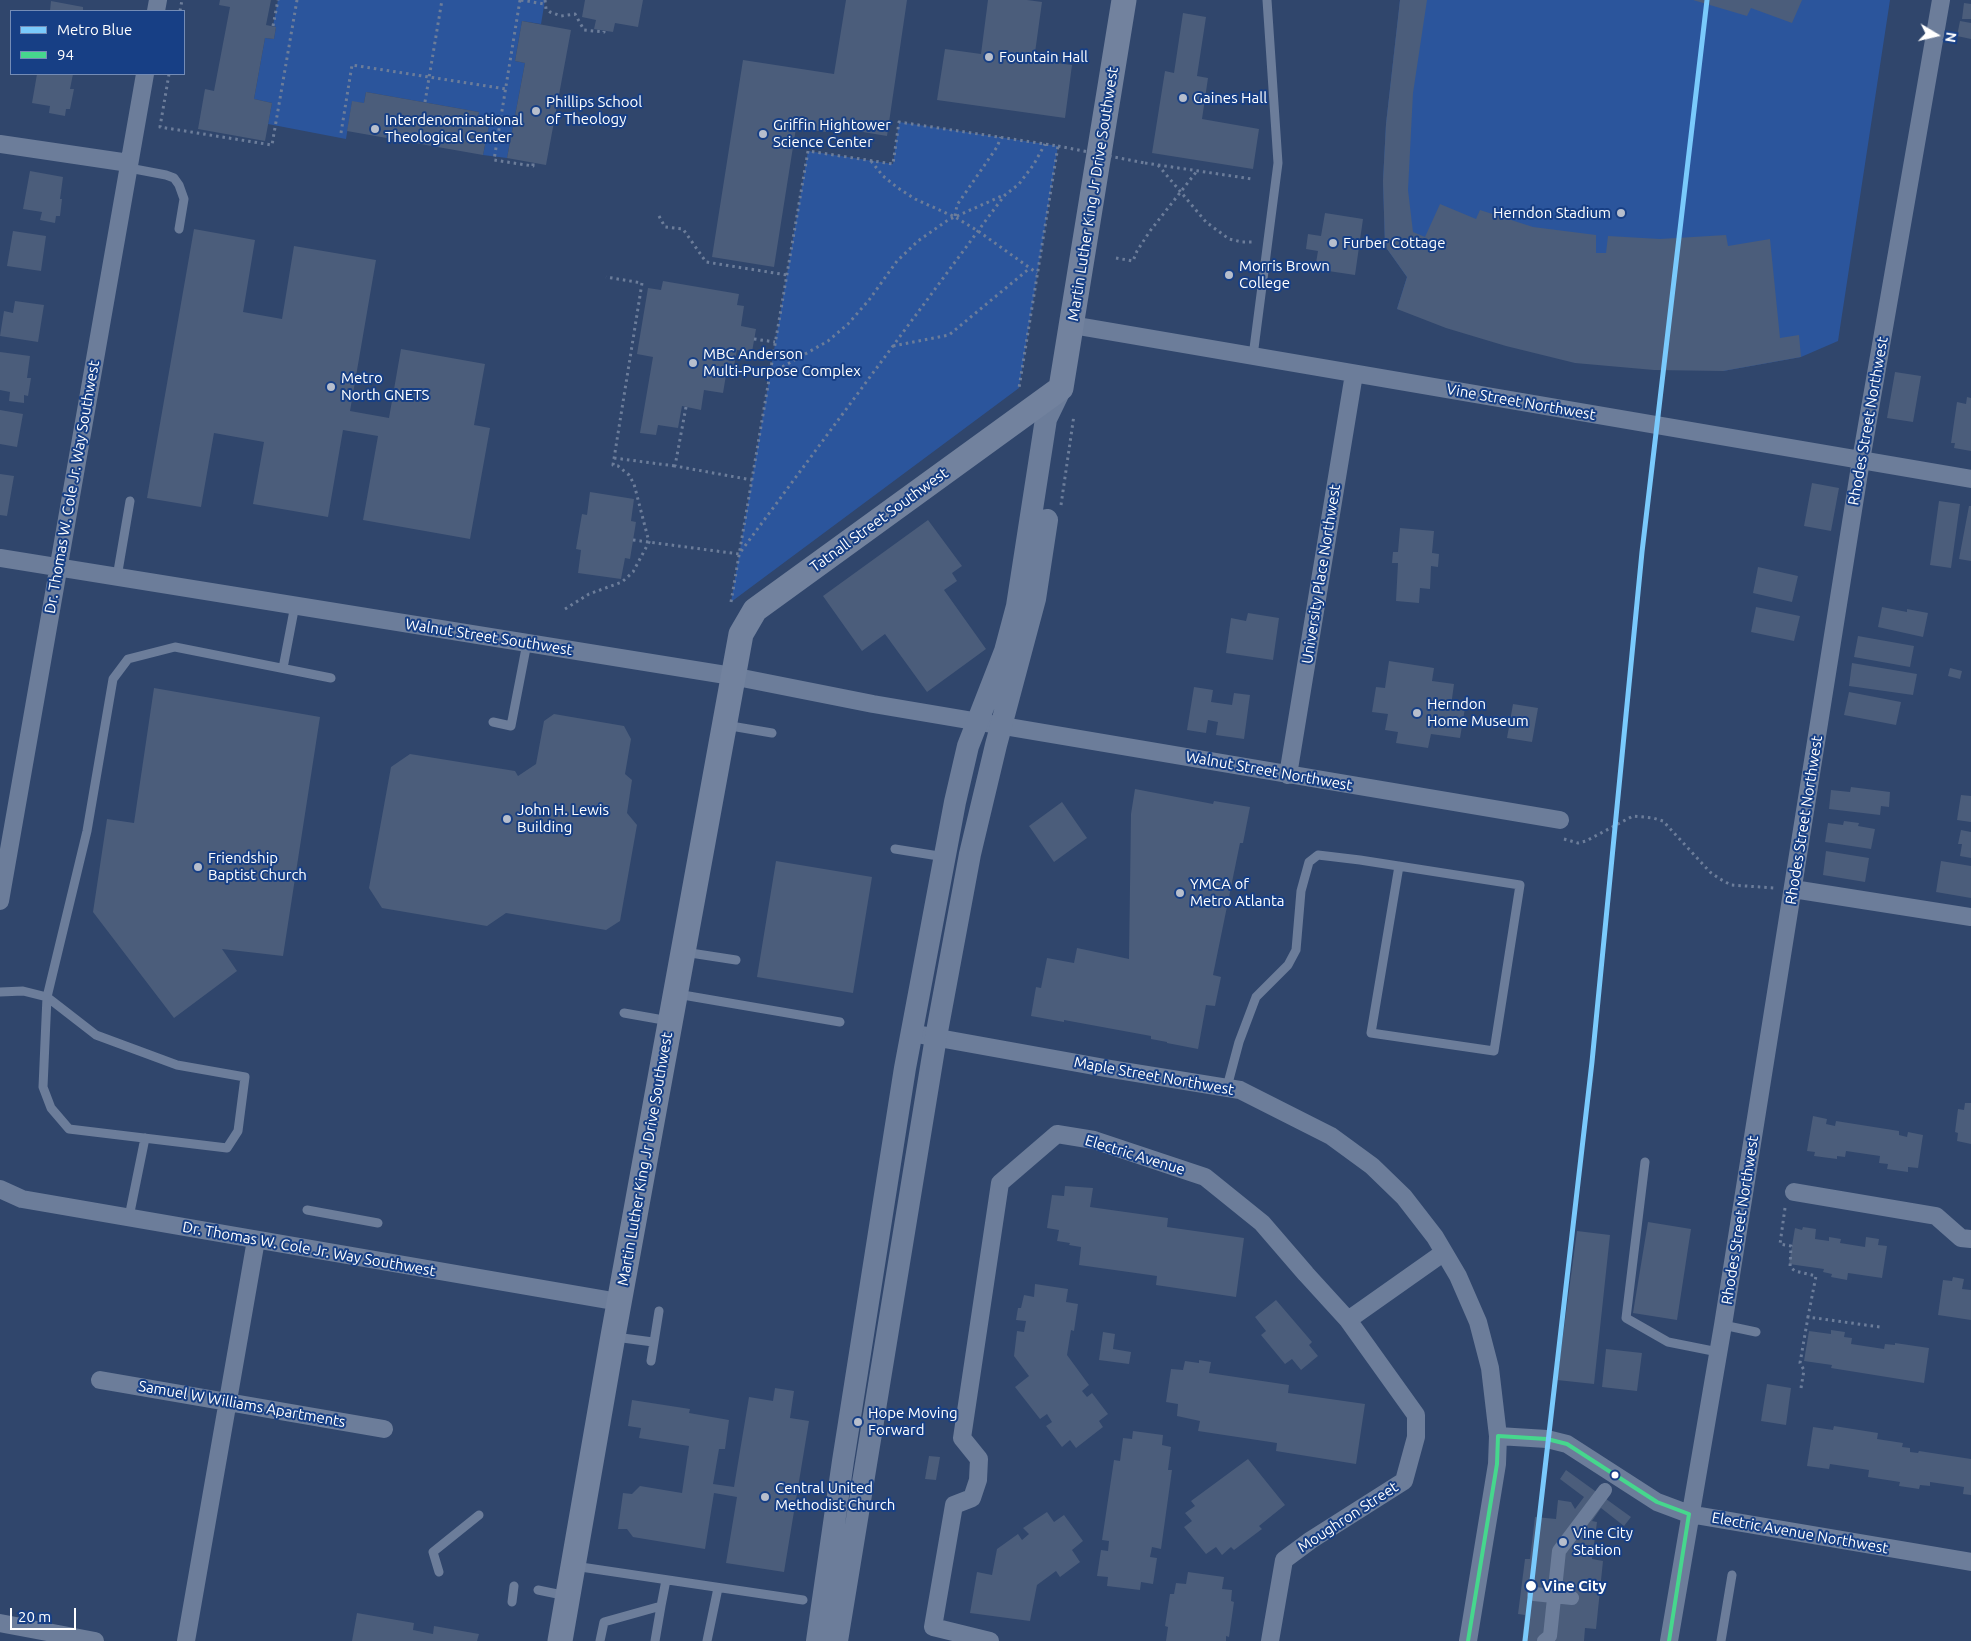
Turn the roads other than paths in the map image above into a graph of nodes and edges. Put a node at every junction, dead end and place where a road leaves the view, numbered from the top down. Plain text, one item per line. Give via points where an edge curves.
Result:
1 (1124, 0) edge
2 (1267, 0) edge
3 (1941, 0) edge
4 (145, 75) edge
5 (0, 144) edge
6 (129, 166) junction
7 (179, 230) dead end
8 (1072, 325) junction
9 (1253, 356) junction
10 (1354, 374) junction
11 (1061, 388) junction
12 (1861, 460) junction
13 (1971, 479) edge
14 (130, 501) dead end
15 (0, 558) edge
16 (58, 567) junction
17 (117, 577) junction
18 (294, 605) junction
19 (527, 643) junction
20 (283, 668) junction
21 (732, 676) junction
22 (331, 678) dead end
23 (978, 721) junction
24 (493, 722) dead end
25 (723, 724) junction
26 (1001, 725) junction
27 (772, 733) dead end
28 (1288, 775) junction
29 (1560, 820) road end
30 (895, 849) dead end
31 (945, 857) junction
32 (1399, 866) junction
33 (1793, 889) junction
34 (0, 901) edge
35 (1971, 917) edge
36 (682, 952) junction
37 (736, 960) dead end
38 (0, 992) edge
39 (674, 993) junction
40 (47, 997) junction
41 (624, 1013) dead end
42 (670, 1021) junction
43 (840, 1022) dead end
44 (911, 1033) junction
45 (936, 1038) junction
46 (1227, 1087) junction
47 (145, 1138) junction
48 (1645, 1162) dead end
49 (0, 1189) edge
50 (1794, 1192) dead end
51 (307, 1210) dead end
52 (129, 1217) junction
53 (378, 1223) dead end
54 (1971, 1239) edge
55 (256, 1240) junction
56 (1443, 1253) junction
57 (619, 1302) junction
58 (659, 1310) dead end
59 (1348, 1320) junction
60 (1723, 1325) junction
61 (1756, 1332) dead end
62 (613, 1336) junction
63 (653, 1342) junction
64 (1718, 1352) junction
65 (651, 1361) dead end
66 (100, 1380) dead end
67 (227, 1402) junction
68 (384, 1429) dead end
69 (1498, 1436) junction
70 (1605, 1490) dead end
71 (1689, 1514) junction
72 (479, 1515) dead end
73 (1971, 1562) edge
74 (573, 1566) junction
75 (439, 1572) dead end
76 (1732, 1575) dead end
77 (666, 1580) junction
78 (514, 1586) dead end
79 (718, 1588) junction
80 (538, 1590) dead end
81 (1534, 1594) dead end
82 (567, 1596) junction
83 (1554, 1596) junction
84 (1572, 1598) dead end
85 (803, 1600) dead end
86 (512, 1602) dead end
87 (662, 1606) junction
88 (0, 1623) edge
89 (1550, 1639) edge
90 (95, 1641) edge
91 (186, 1641) edge
92 (560, 1641) edge
93 (600, 1641) edge
94 (655, 1641) edge
95 (707, 1641) edge
96 (817, 1641) edge
97 (837, 1641) edge
98 (990, 1641) edge
99 (1270, 1641) edge
100 (1468, 1641) edge
101 (1669, 1641) edge
102 (1721, 1641) edge

1 - 8 main road, Martin Luther King Jr Drive Southwest
2 - 9 lane via 1278,163
3 - 12 street, Rhodes Street Northwest
4 - 6 street, Dr. Thomas W. Cole Jr. Way Southwest
5 - 6 street
6 - 7 lane via 174,178 184,199
6 - 16 street, Dr. Thomas W. Cole Jr. Way Southwest
8 - 9 street, Vine Street Northwest
8 - 11 main road, Martin Luther King Jr Drive Southwest
9 - 10 street, Vine Street Northwest
10 - 12 street, Vine Street Northwest
10 - 28 street, University Place Northwest
11 - 21 main road, Tatnall Street Southwest via 755,610 741,634
11 - 23 street via 1046,419 1017,606 1005,651
11 - 26 street via 1062,422 1035,599
12 - 13 street, Vine Street Northwest
12 - 33 street, Rhodes Street Northwest
14 - 17 lane
15 - 16 street, Walnut Street Southwest
16 - 17 street, Walnut Street Southwest
16 - 34 street, Dr. Thomas W. Cole Jr. Way Southwest
17 - 18 street, Walnut Street Southwest
18 - 19 street, Walnut Street Southwest
18 - 20 lane
19 - 21 street, Walnut Street Southwest
19 - 24 lane via 512,726
20 - 22 lane
20 - 40 lane via 176,647 128,659 113,679 87,831
21 - 23 street, Walnut Street Southwest
21 - 25 main road, Martin Luther King Jr Drive Southwest
23 - 26 street, Walnut Street Northwest
23 - 31 street via 968,746
25 - 27 lane
25 - 36 main road, Martin Luther King Jr Drive Southwest
26 - 28 street, Walnut Street Northwest
26 - 45 street via 970,854
28 - 29 street, Walnut Street Northwest
30 - 31 lane
31 - 44 street
32 - 32 lane via 1520,884 1494,1051 1371,1033
32 - 46 lane via 1318,855 1309,862 1301,891 1296,950 1288,965 1256,997
33 - 35 street
33 - 60 street, Rhodes Street Northwest
36 - 37 lane
36 - 39 main road, Martin Luther King Jr Drive Southwest
38 - 40 lane via 22,991
39 - 42 main road, Martin Luther King Jr Drive Southwest
39 - 43 lane
40 - 47 lane via 43,1087 51,1108 69,1129
40 - 47 lane via 96,1035 177,1066 245,1077 238,1131 227,1148
41 - 42 lane
42 - 57 main road, Martin Luther King Jr Drive Southwest
44 - 45 street, Maple Street Northwest
44 - 96 street
45 - 46 street, Maple Street Northwest
45 - 97 street
46 - 56 street, Maple Street Northwest via 1240,1090 1331,1136 1372,1166 1404,1198 1435,1237
47 - 52 lane
48 - 64 lane via 1626,1318 1668,1342
49 - 52 street, Dr. Thomas W. Cole Jr. Way Southwest via 22,1199
50 - 54 street via 1936,1216 1961,1238
51 - 53 lane
52 - 55 street, Dr. Thomas W. Cole Jr. Way Southwest
55 - 57 street, Dr. Thomas W. Cole Jr. Way Southwest
55 - 67 street
56 - 59 street
56 - 69 street, Maple Street Northwest via 1458,1276 1478,1322 1490,1368
57 - 62 main road, Martin Luther King Jr Drive Southwest
58 - 63 lane
59 - 98 street, Electric Avenue via 1262,1222 1205,1177 1094,1140 1057,1134 1000,1183 962,1438 979,1459 978,1480 972,1498 954,1506 932,1627
59 - 99 street, Moughron Street via 1416,1415 1416,1437 1404,1480 1284,1560
60 - 61 lane
60 - 64 street, Rhodes Street Northwest
62 - 63 lane
62 - 74 main road, Martin Luther King Jr Drive Southwest
63 - 65 lane
64 - 71 street, Rhodes Street Northwest
66 - 67 street, Samuel W Williams Apartments
67 - 68 street, Samuel W Williams Apartments
67 - 91 street
69 - 71 street, Electric Avenue Northwest via 1547,1438 1567,1444 1657,1502
69 - 100 street, Maple Street Northwest via 1498,1464
70 - 83 street via 1559,1551
71 - 73 street, Electric Avenue Northwest
71 - 101 street, Rhodes Street Northwest
72 - 75 lane via 432,1552
74 - 77 lane
74 - 82 main road, Martin Luther King Jr Drive Southwest
76 - 102 lane
77 - 79 lane
77 - 87 lane
78 - 86 lane
79 - 85 lane
79 - 95 lane
80 - 82 lane
81 - 83 street
82 - 92 main road, Martin Luther King Jr Drive Southwest
83 - 84 street
83 - 89 street
87 - 93 lane via 604,1622
87 - 94 lane
88 - 90 street

